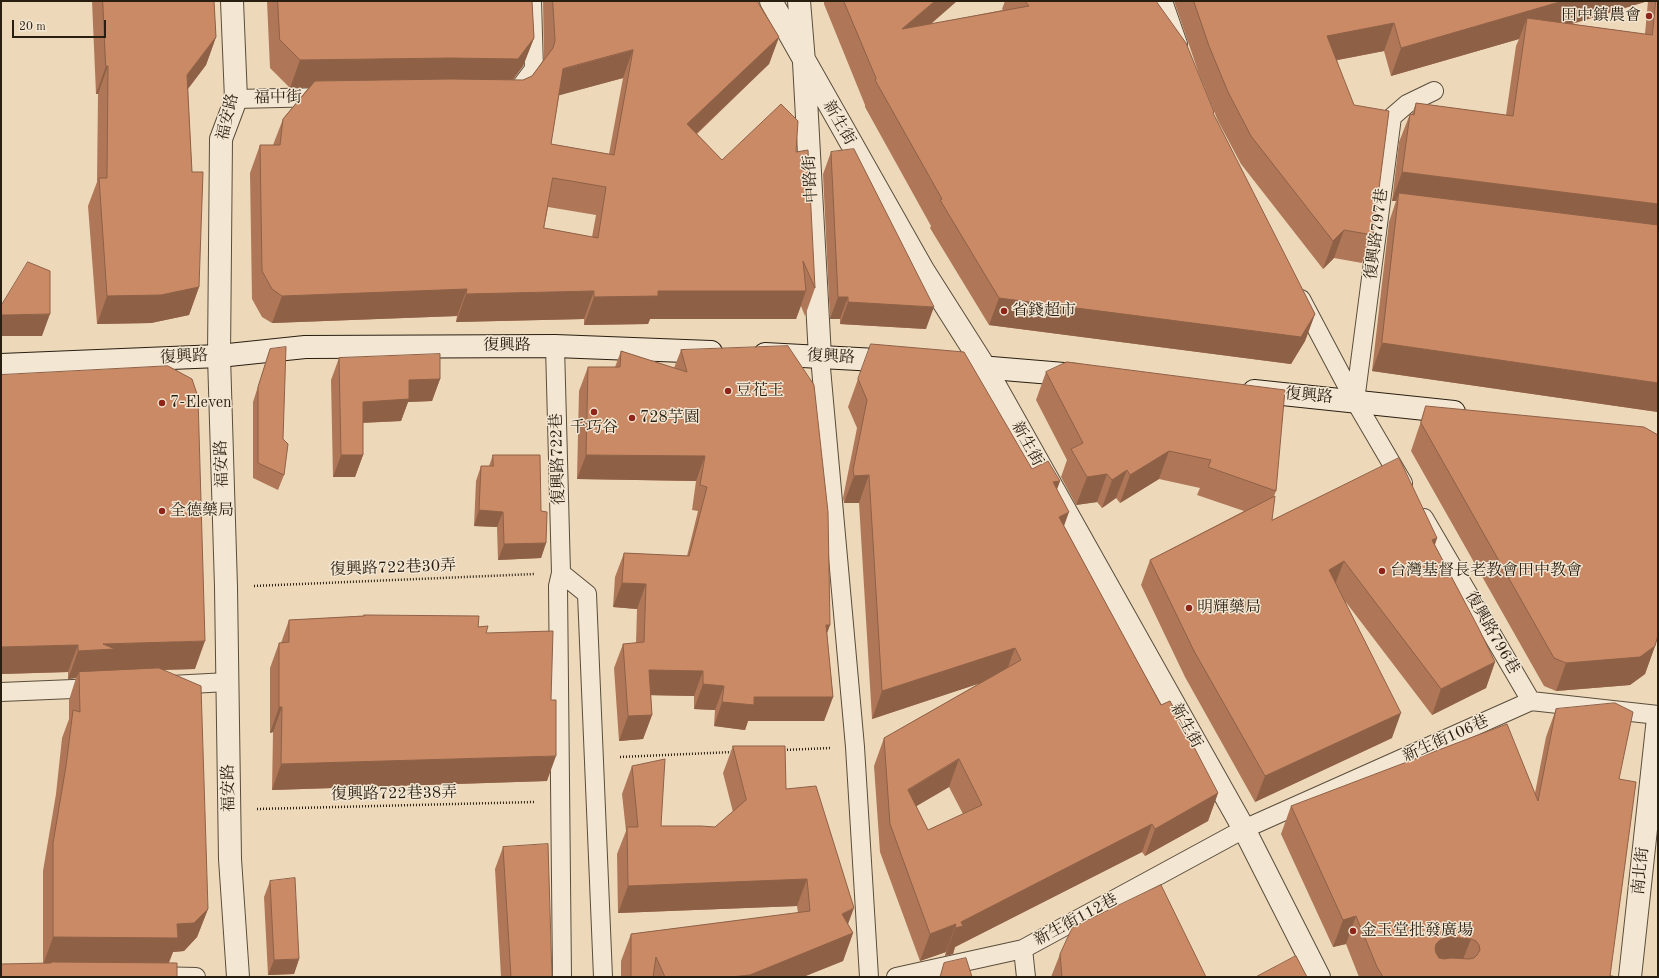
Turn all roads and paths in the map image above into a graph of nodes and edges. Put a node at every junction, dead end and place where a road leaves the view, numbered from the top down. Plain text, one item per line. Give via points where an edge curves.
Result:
1 (232, 1) edge
2 (532, 1) edge
3 (771, 1) edge
4 (799, 1) edge
5 (1164, 1) edge
6 (1182, 57) edge
7 (804, 62) junction
8 (1434, 90) dead end
9 (499, 96) edge
10 (338, 97) edge
11 (236, 98) junction
12 (1293, 283) edge
13 (555, 346) junction
14 (219, 356) junction
15 (820, 357) junction
16 (1, 365) edge
17 (984, 366) junction
18 (1094, 376) edge
19 (1237, 390) edge
20 (1355, 401) junction
21 (1474, 414) edge
22 (561, 573) junction
23 (226, 587) junction
24 (228, 682) junction
25 (158, 685) edge
26 (111, 687) edge
27 (1, 692) edge
28 (1531, 701) junction
29 (1658, 716) edge
30 (855, 748) junction
31 (784, 750) edge
32 (736, 752) edge
33 (593, 758) junction
34 (561, 802) junction
35 (229, 810) junction
36 (1244, 829) junction
37 (1023, 949) junction
38 (134, 976) edge
39 (196, 977) edge
40 (238, 977) edge
41 (562, 977) edge
42 (602, 977) edge
43 (869, 977) edge
44 (896, 977) edge
45 (1026, 977) edge
46 (1319, 977) edge
47 (1630, 977) edge

1 - 11 street, 福安路
2 - 9 lane via 534,69 513,97
3 - 7 street, 新生街
4 - 7 street, 中路街
5 - 6 lane
7 - 15 street, 中路街
7 - 17 street, 新生街 via 922,270
8 - 20 lane, 復興路797巷 via 1407,104 1392,117 1388,211
10 - 11 lane, 福中街
11 - 14 street, 福安路 via 221,140
12 - 20 lane, 復興路796巷
13 - 14 street, 復興路 via 305,346
13 - 15 street, 復興路
13 - 22 lane, 復興路722巷
14 - 16 street, 復興路
14 - 23 street, 福安路
15 - 17 street, 復興路
15 - 30 lane
17 - 18 street, 復興路
17 - 36 street, 新生街
19 - 20 street, 復興路
20 - 21 street, 復興路
20 - 28 lane, 復興路796巷
22 - 23 path, 復興路722巷30弄
22 - 33 lane via 587,594
22 - 34 lane, 復興路722巷 via 558,586
23 - 24 street, 福安路
24 - 25 lane
24 - 35 street, 福安路
26 - 27 lane
28 - 29 lane
28 - 36 lane, 新生街106巷
29 - 47 street, 南北街
30 - 31 path
30 - 43 lane
32 - 33 path
33 - 42 lane
34 - 35 path, 復興路722巷38弄
34 - 41 lane, 復興路722巷
35 - 40 street, 福安路
36 - 37 lane, 新生街112巷
36 - 46 street, 新生街
37 - 44 lane, 新生街112巷
37 - 45 lane
38 - 39 lane

